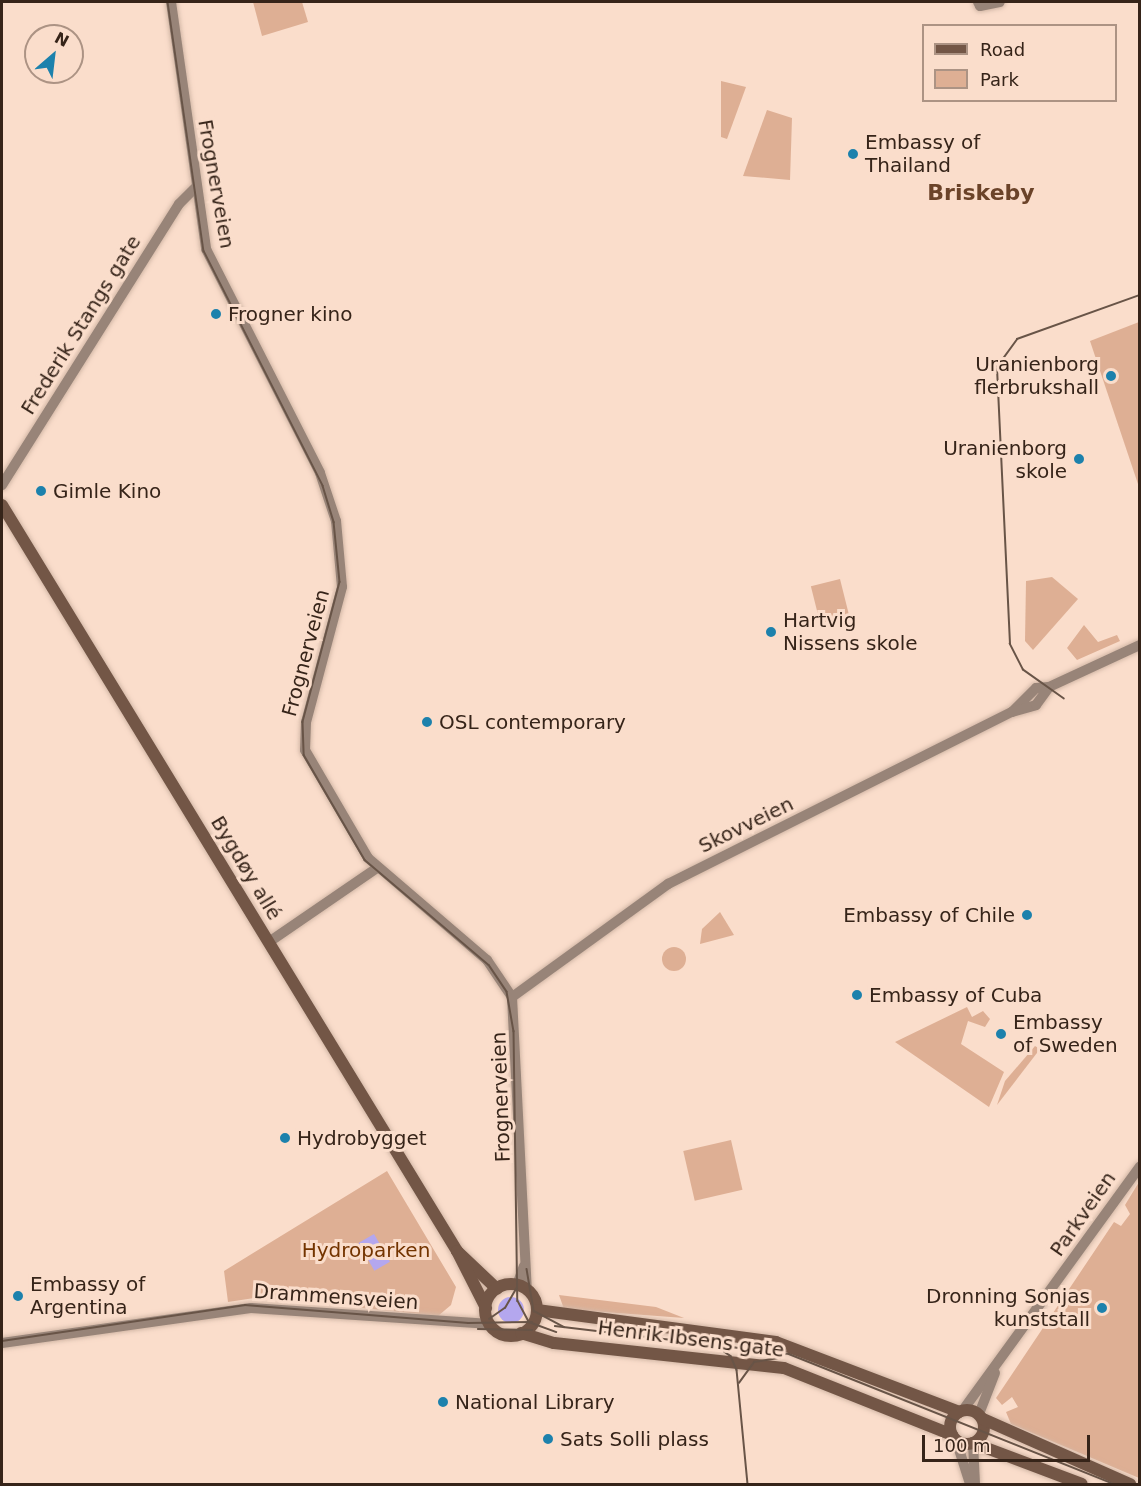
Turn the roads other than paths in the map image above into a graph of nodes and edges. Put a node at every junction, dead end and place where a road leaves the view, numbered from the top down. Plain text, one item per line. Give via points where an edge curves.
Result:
1 (171, 2) edge
2 (1000, 2) edge
3 (979, 4) edge
4 (195, 188) junction
5 (2, 485) edge
6 (2, 505) edge
7 (1140, 645) edge
8 (1049, 687) junction
9 (1012, 712) junction
10 (377, 868) junction
11 (269, 942) junction
12 (512, 996) junction
13 (1140, 1166) edge
14 (457, 1251) junction
15 (522, 1287) junction
16 (496, 1289) junction
17 (486, 1308) junction
18 (537, 1310) junction
19 (490, 1324) junction
20 (521, 1334) junction
21 (2, 1343) edge
22 (995, 1373) junction
23 (961, 1411) junction
24 (981, 1417) junction
25 (954, 1438) junction
26 (973, 1443) junction
27 (972, 1485) edge
28 (1082, 1485) edge
29 (1130, 1485) edge

1 - 4 street, Frognerveien
2 - 3 street
4 - 5 street, Frederik Stangs gate via 171,216
4 - 10 street, Frognerveien via 210,259 332,501 343,580 304,739 312,765
6 - 11 main road, Bygdøy allé
7 - 8 street
8 - 9 street, Skovveien via 1036,705
8 - 9 street, Skovveien via 1026,693
9 - 12 street, Skovveien via 668,884
10 - 11 street
10 - 12 street, Frognerveien via 487,960
11 - 14 main road, Bygdøy allé
12 - 15 street, Frognerveien
13 - 22 street, Parkveien
14 - 16 main road, Bygdøy allé
14 - 17 main road, Bygdøy allé
15 - 16 main road
15 - 18 main road
16 - 17 main road
17 - 19 main road
18 - 20 main road via 533,1323
18 - 23 main road, Henrik Ibsens gate via 776,1342
19 - 20 main road via 505,1335
19 - 21 street, Drammensveien via 251,1308
20 - 25 main road, Henrik Ibsens gate via 554,1343 784,1368
22 - 23 street, Parkveien
22 - 24 street, Parkveien
23 - 24 main road
23 - 25 main road via 951,1423
24 - 26 main road via 983,1433
24 - 29 main road
25 - 26 main road
25 - 27 street
26 - 27 street
26 - 28 main road

